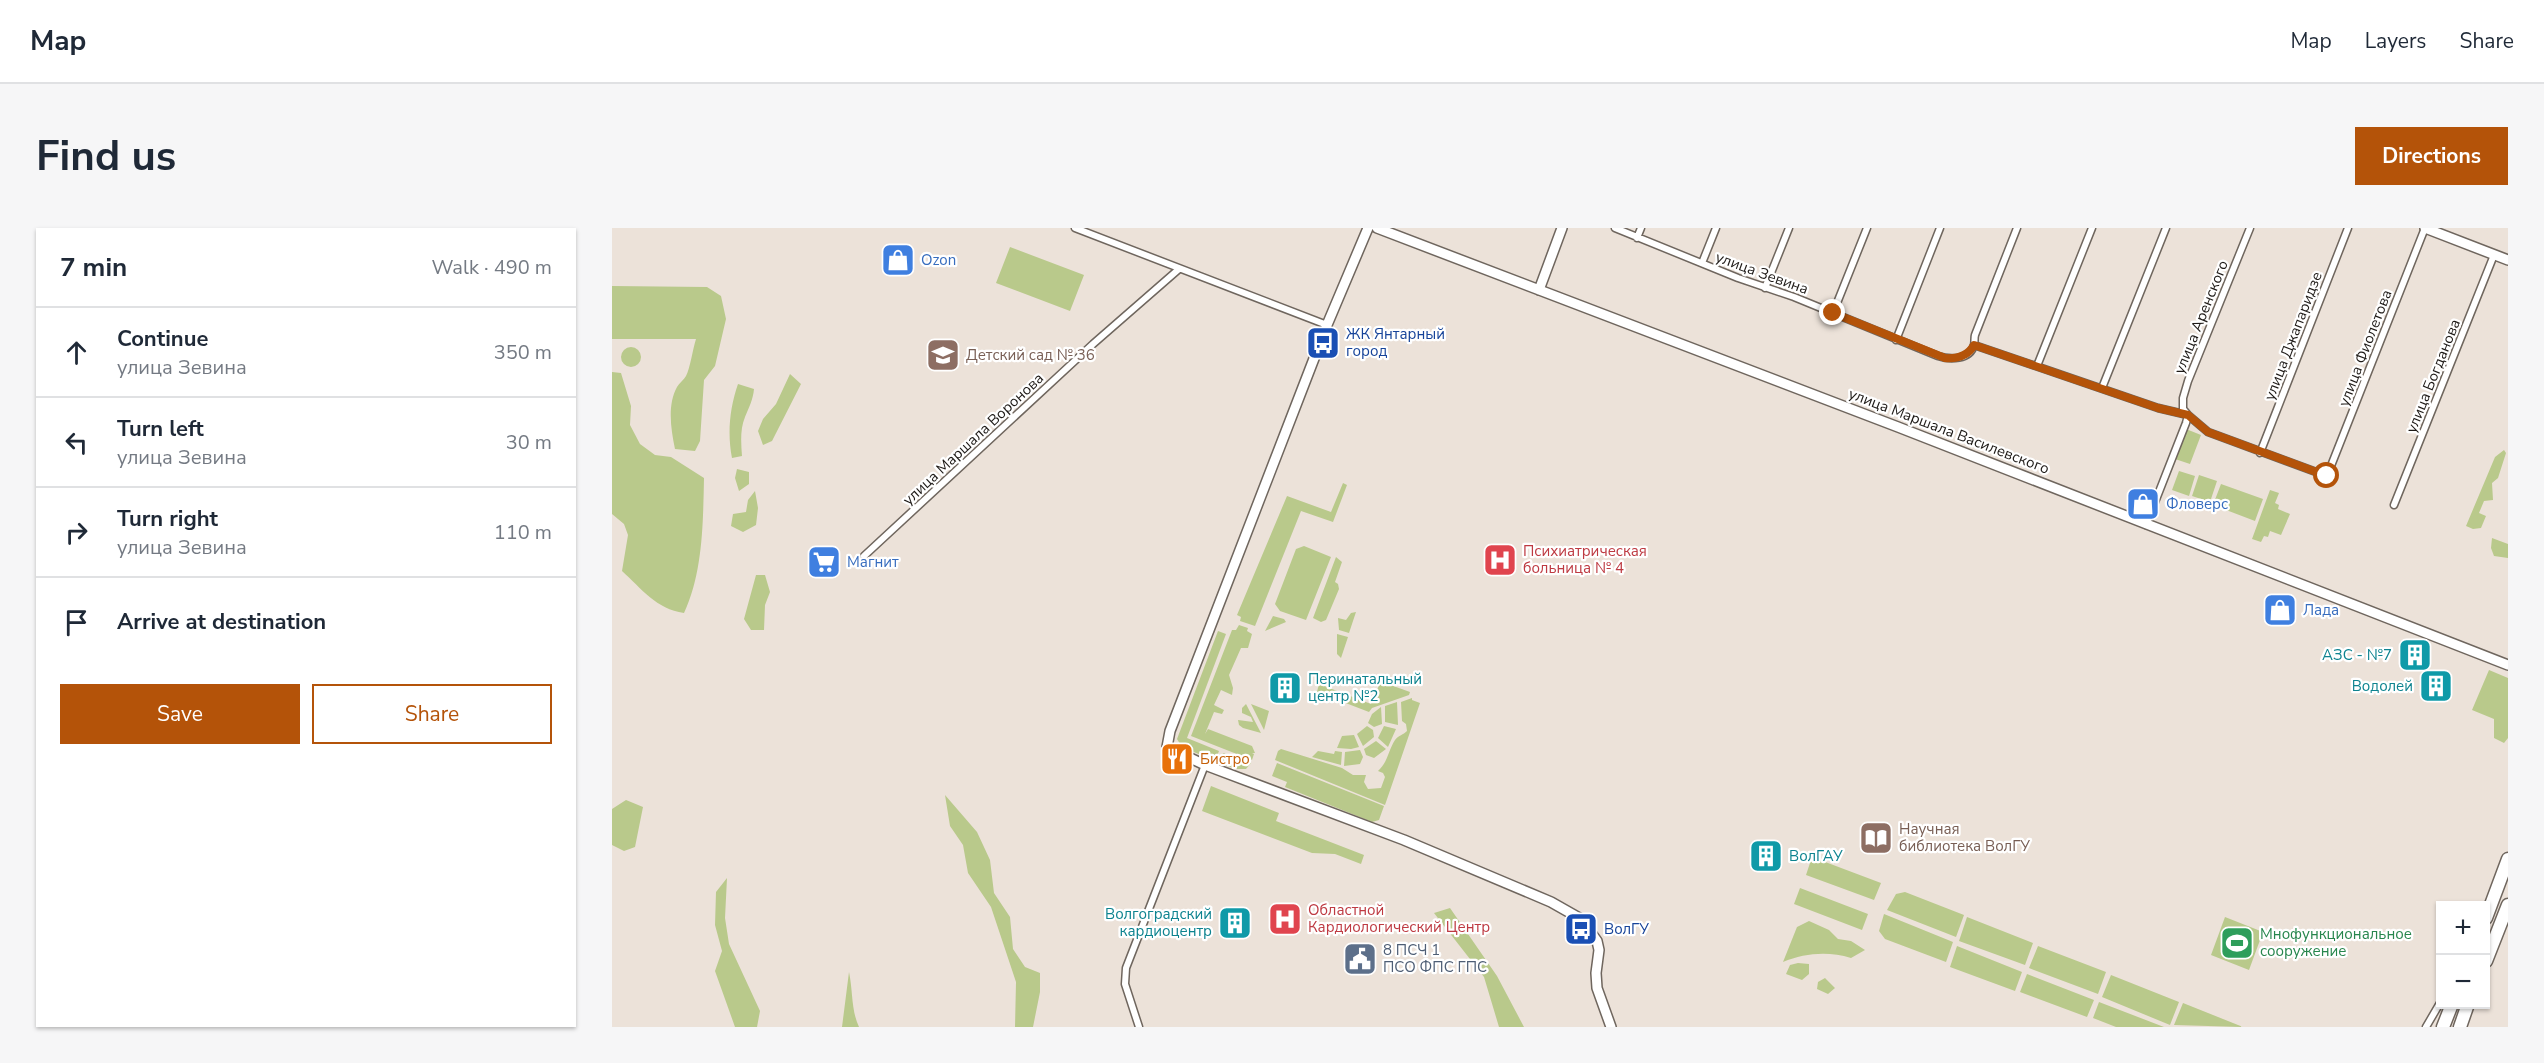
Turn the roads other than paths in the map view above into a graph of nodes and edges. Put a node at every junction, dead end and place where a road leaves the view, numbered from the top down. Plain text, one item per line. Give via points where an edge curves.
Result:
1 (1075, 228) edge
2 (1368, 228) edge
3 (1377, 228) edge
4 (1562, 228) edge
5 (1615, 228) edge
6 (1641, 228) edge
7 (1716, 228) edge
8 (1789, 228) edge
9 (1867, 228) edge
10 (1940, 228) edge
11 (2017, 228) edge
12 (2092, 228) edge
13 (2166, 228) edge
14 (2250, 228) edge
15 (2348, 228) edge
16 (2425, 228) edge
17 (1637, 238) junction
18 (2494, 255) junction
19 (2508, 260) edge
20 (1702, 263) junction
21 (1179, 269) junction
22 (1764, 288) junction
23 (1539, 290) junction
24 (1833, 313) junction
25 (1327, 325) junction
26 (1896, 340) junction
27 (1974, 345) junction
28 (2037, 366) junction
29 (2102, 388) junction
30 (2188, 415) junction
31 (2260, 453) junction
32 (2394, 505) dead end
33 (2146, 525) junction
34 (864, 556) dead end
35 (2508, 665) edge
36 (1205, 765) junction
37 (2508, 859) edge
38 (2508, 905) edge
39 (2490, 907) edge
40 (2488, 955) edge
41 (2436, 1009) edge
42 (2450, 1009) edge
43 (2467, 1009) edge
44 (1139, 1027) edge
45 (1611, 1027) edge
46 (2426, 1027) edge
47 (2443, 1027) edge
48 (2460, 1027) edge

1 - 21 street
2 - 25 main road
3 - 23 main road, улица Маршала Василевского
4 - 23 main road
5 - 17 street, улица Зевина
6 - 17 street
7 - 20 street
8 - 22 street
9 - 24 street
10 - 26 street
11 - 27 street
12 - 28 street
13 - 29 street
14 - 30 street, улица Аренского via 2188,381 2183,409
15 - 31 street, улица Джапаридзе
16 - 18 main road
16 - 31 street, улица Фиолетова via 2327,476
17 - 20 street, улица Зевина
18 - 19 main road
18 - 32 street, улица Богданова
20 - 22 street, улица Зевина
21 - 25 street
21 - 34 street, улица Маршала Воронова
22 - 24 street, улица Зевина
23 - 33 main road, улица Маршала Василевского
24 - 26 street, улица Зевина
25 - 36 main road via 1170,732 1167,747
26 - 27 street, улица Зевина via 1945,358 1958,358
27 - 28 street
28 - 29 street
29 - 30 street
30 - 31 street via 2208,432
30 - 33 street
33 - 35 main road, улица Маршала Василевского
36 - 44 street via 1124,976
36 - 45 main road via 1404,840 1551,902 1581,919 1598,945 1598,988
37 - 39 highway
38 - 40 highway
41 - 46 street
42 - 47 highway
43 - 48 highway

